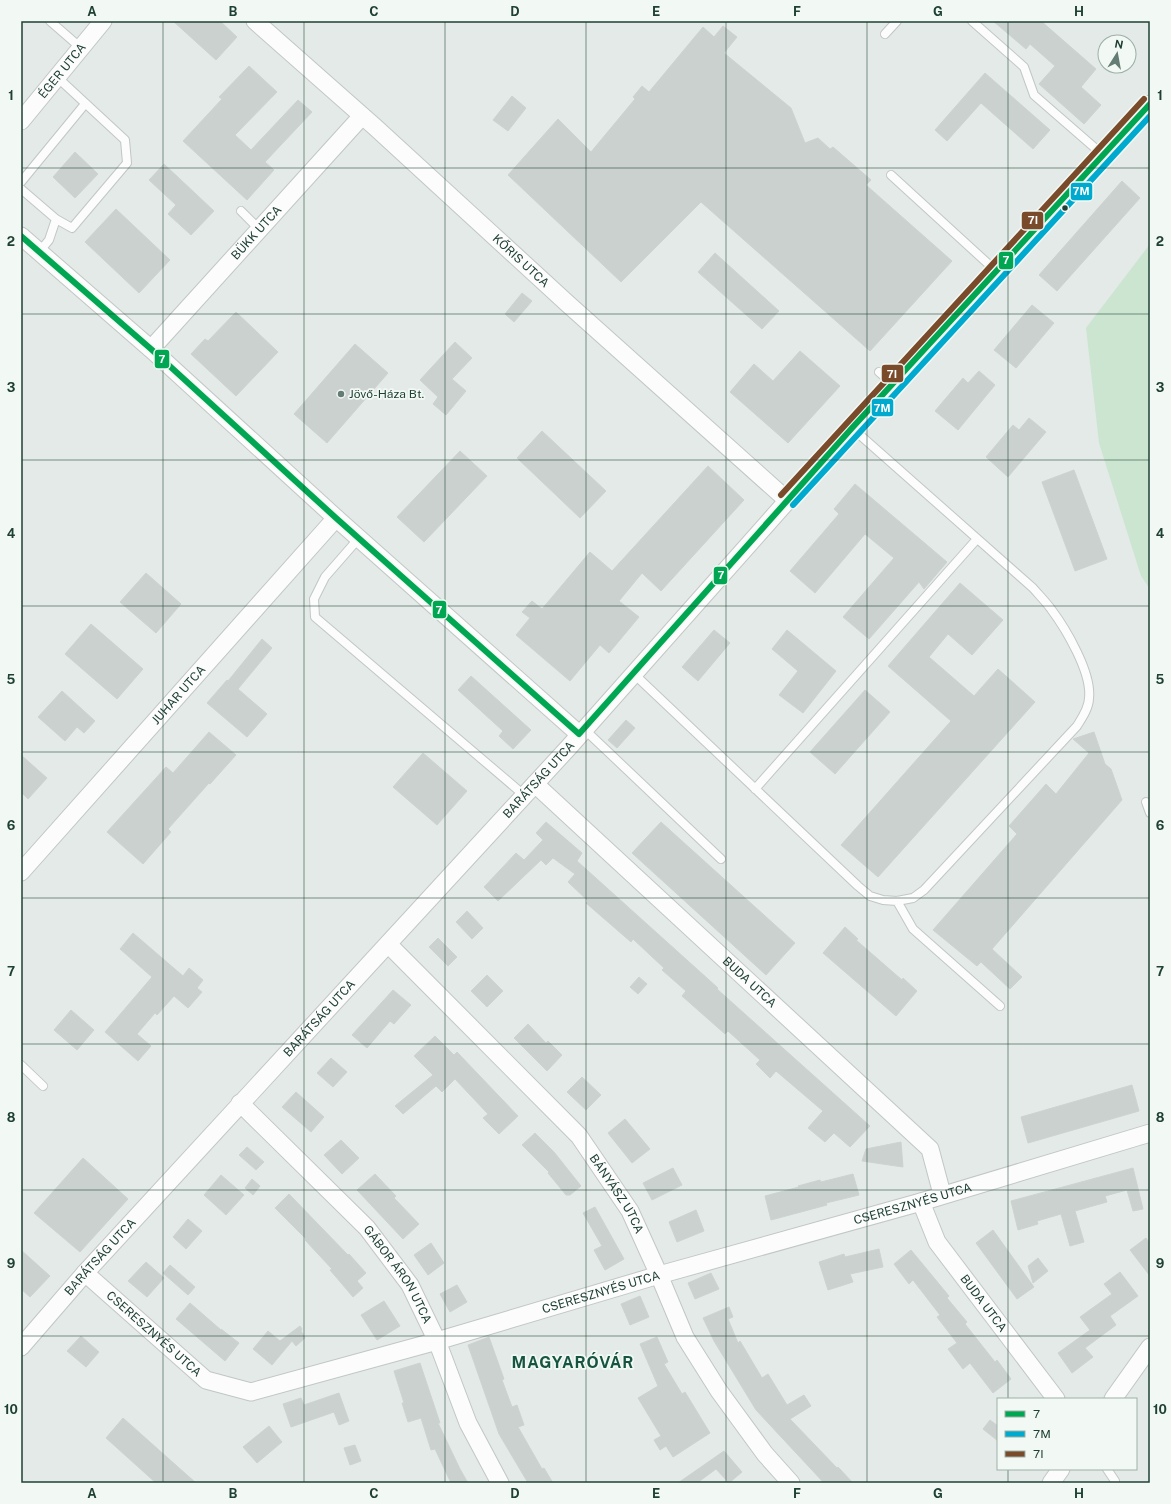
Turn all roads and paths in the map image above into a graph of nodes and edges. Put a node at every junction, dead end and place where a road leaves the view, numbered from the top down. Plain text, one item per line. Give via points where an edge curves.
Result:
1 (50, 21) edge
2 (103, 21) edge
3 (255, 21) edge
4 (897, 21) edge
5 (972, 21) edge
6 (885, 34) dead end
7 (81, 48) junction
8 (57, 77) junction
9 (85, 104) junction
10 (1150, 104) edge
11 (362, 116) junction
12 (21, 121) edge
13 (1103, 155) junction
14 (891, 175) dead end
15 (21, 182) edge
16 (21, 189) edge
17 (241, 211) dead end
18 (56, 219) junction
19 (259, 229) junction
20 (21, 236) edge
21 (39, 252) junction
22 (996, 271) junction
23 (151, 349) junction
24 (880, 372) dead end
25 (893, 384) junction
26 (852, 428) junction
27 (787, 500) junction
28 (336, 518) junction
29 (359, 538) junction
30 (977, 539) junction
31 (634, 674) junction
32 (582, 732) junction
33 (755, 788) junction
34 (530, 790) junction
35 (1146, 802) dead end
36 (1150, 813) edge
37 (721, 859) dead end
38 (21, 872) edge
39 (897, 901) junction
40 (388, 944) junction
41 (1000, 1006) dead end
42 (21, 1065) edge
43 (43, 1086) dead end
44 (240, 1103) junction
45 (1150, 1133) edge
46 (942, 1194) junction
47 (921, 1202) junction
48 (85, 1273) junction
49 (659, 1275) junction
50 (436, 1341) junction
51 (21, 1347) edge
52 (1150, 1347) edge
53 (1055, 1398) edge
54 (1114, 1398) edge
55 (1061, 1470) edge
56 (1108, 1470) edge
57 (500, 1483) edge
58 (791, 1483) edge
59 (1051, 1483) edge
60 (1115, 1483) edge

1 - 7 lane
2 - 7 street, ÉGER UTCA
3 - 11 street, KŐRIS UTCA
4 - 6 lane
5 - 13 lane via 1024,67 1034,95
7 - 8 street, ÉGER UTCA
8 - 9 lane
8 - 12 street, ÉGER UTCA
9 - 15 lane
9 - 18 lane via 125,140 127,163 72,228
10 - 13 street, BARÁTSÁG UTCA
11 - 19 street, BÜKK UTCA
11 - 27 street, KŐRIS UTCA
13 - 22 street, BARÁTSÁG UTCA
14 - 22 lane
16 - 18 lane
17 - 19 lane
18 - 21 lane via 49,240
19 - 23 street, BÜKK UTCA
20 - 21 street
21 - 23 street
22 - 25 street, BARÁTSÁG UTCA
23 - 28 street
24 - 25 lane
25 - 26 street, BARÁTSÁG UTCA
26 - 27 street, BARÁTSÁG UTCA
26 - 30 lane
27 - 31 street, BARÁTSÁG UTCA
28 - 29 street
28 - 38 street, JUHAR UTCA
29 - 32 street
29 - 34 lane via 324,577 314,599 315,617
30 - 33 lane
30 - 39 lane via 1033,588 1051,609 1085,670 1090,699 1077,726 924,890 913,898
31 - 32 street, BARÁTSÁG UTCA
31 - 33 lane
32 - 34 street, BARÁTSÁG UTCA
32 - 37 lane
33 - 39 lane via 870,896
34 - 40 street, BARÁTSÁG UTCA
34 - 46 street, BUDA UTCA via 930,1149
35 - 36 lane
39 - 41 lane via 913,929
40 - 44 street, BARÁTSÁG UTCA
40 - 49 street, BÁNYÁSZ UTCA via 579,1136 630,1211
42 - 43 lane
44 - 48 street, BARÁTSÁG UTCA
44 - 50 street, GÁBOR ÁRON UTCA via 367,1228 410,1285
45 - 46 street, CSERESZNYÉS UTCA
46 - 47 street, CSERESZNYÉS UTCA
47 - 49 street, CSERESZNYÉS UTCA
47 - 53 street, BUDA UTCA via 937,1242
48 - 50 street, CSERESZNYÉS UTCA via 206,1380 251,1392
48 - 51 street, BARÁTSÁG UTCA
49 - 50 street, CSERESZNYÉS UTCA
49 - 58 street, BÁNYÁSZ UTCA via 685,1337 719,1391 765,1454
50 - 57 street, GÁBOR ÁRON UTCA via 468,1423
52 - 54 street
55 - 59 street
56 - 60 lane

